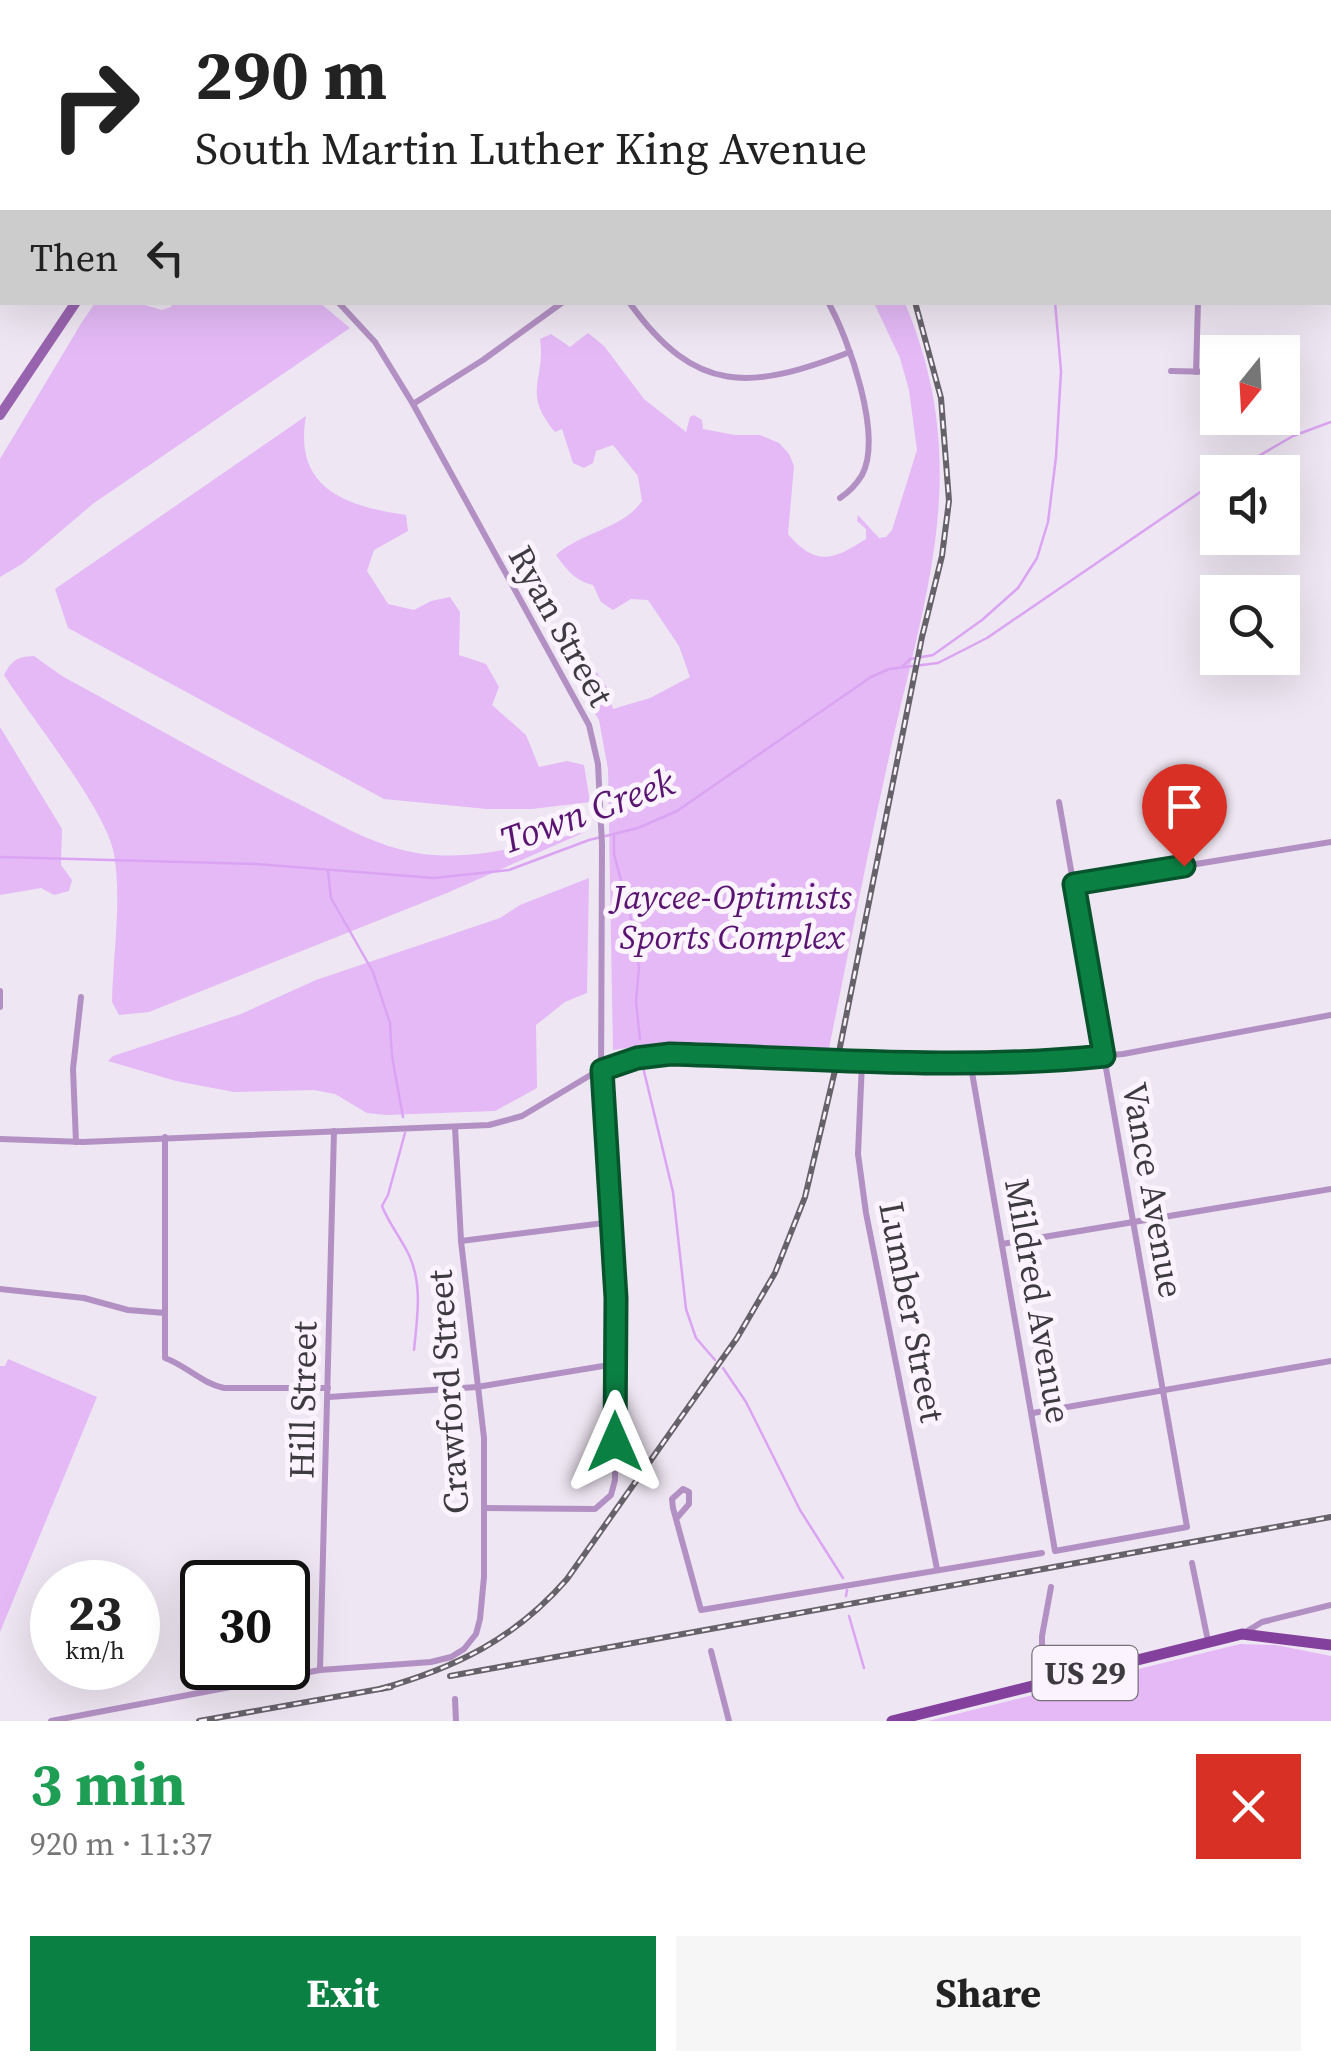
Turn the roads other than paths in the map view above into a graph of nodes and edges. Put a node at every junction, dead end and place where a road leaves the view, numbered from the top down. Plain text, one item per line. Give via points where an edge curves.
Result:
1 (74, 305) edge
2 (341, 305) edge
3 (558, 305) edge
4 (631, 305) edge
5 (829, 305) edge
6 (1198, 305) edge
7 (850, 352) junction
8 (1171, 371) dead end
9 (1196, 372) junction
10 (1200, 372) edge
11 (412, 404) junction
12 (0, 416) edge
13 (840, 498) dead end
14 (1059, 802) dead end
15 (1331, 842) edge
16 (1074, 884) junction
17 (0, 991) edge
18 (81, 997) dead end
19 (0, 1007) edge
20 (1331, 1015) edge
21 (1104, 1056) junction
22 (970, 1061) junction
23 (862, 1062) junction
24 (602, 1070) junction
25 (455, 1126) junction
26 (334, 1130) junction
27 (165, 1137) junction
28 (0, 1140) edge
29 (76, 1142) junction
30 (1331, 1189) edge
31 (612, 1222) junction
32 (1133, 1222) junction
33 (462, 1241) junction
34 (1002, 1244) junction
35 (0, 1289) edge
36 (165, 1313) junction
37 (1331, 1360) edge
38 (615, 1364) junction
39 (477, 1387) junction
40 (1163, 1390) junction
41 (329, 1392) junction
42 (1033, 1413) junction
43 (484, 1508) junction
44 (676, 1517) dead end
45 (1056, 1551) joint
46 (1042, 1552) dead end
47 (1192, 1562) dead end
48 (937, 1569) junction
49 (1051, 1587) dead end
50 (1331, 1605) edge
51 (1242, 1634) junction
52 (1208, 1641) junction
53 (1331, 1646) edge
54 (711, 1651) dead end
55 (320, 1670) junction
56 (1042, 1684) junction
57 (455, 1699) dead end
58 (51, 1721) edge
59 (456, 1721) edge
60 (728, 1721) edge
61 (892, 1721) edge

1 - 12 main road
2 - 11 street, Ryan Street via 375,342
3 - 11 street
4 - 7 street via 658,340 715,375 779,376
5 - 7 street
6 - 9 street
7 - 13 street via 864,407 867,458 863,473
8 - 9 street
9 - 10 street
11 - 24 street, Ryan Street via 588,725 598,764 602,845
14 - 16 street, Vance Avenue
15 - 16 street
16 - 21 street, Vance Avenue
17 - 19 street
18 - 29 street via 73,1069
20 - 21 street
21 - 22 street
21 - 32 street, Vance Avenue
22 - 23 street
22 - 34 street, Mildred Avenue
23 - 24 street via 670,1054
23 - 48 street, Lumber Street via 858,1154 866,1213
24 - 25 street via 516,1118
24 - 31 street, Ryan Street
25 - 26 street
25 - 33 street, Crawford Street
26 - 27 street
26 - 41 street, Hill Street
27 - 29 street
27 - 36 street
28 - 29 street
30 - 32 street
31 - 33 street
31 - 38 street, Ryan Street
32 - 34 street
32 - 40 street, Vance Avenue
33 - 39 street, Crawford Street
34 - 42 street, Mildred Avenue
35 - 36 street
36 - 41 street via 164,1358 208,1384
37 - 40 street
38 - 39 street
38 - 43 street, Ryan Street via 611,1495 595,1509
39 - 41 street
39 - 43 street, Crawford Street
40 - 42 street
40 - 45 street, Vance Avenue via 1187,1527
41 - 55 street, Hill Street
42 - 45 street, Mildred Avenue
43 - 55 street, Crawford Street via 480,1619 464,1649 431,1662
44 - 48 street via 701,1610
46 - 48 street
47 - 52 street
49 - 56 street
50 - 51 street via 1262,1622
51 - 52 main road, US 29
51 - 53 main road, US 29
52 - 56 main road, US 29
54 - 60 street
55 - 58 street
56 - 61 main road, US 29
57 - 59 street

